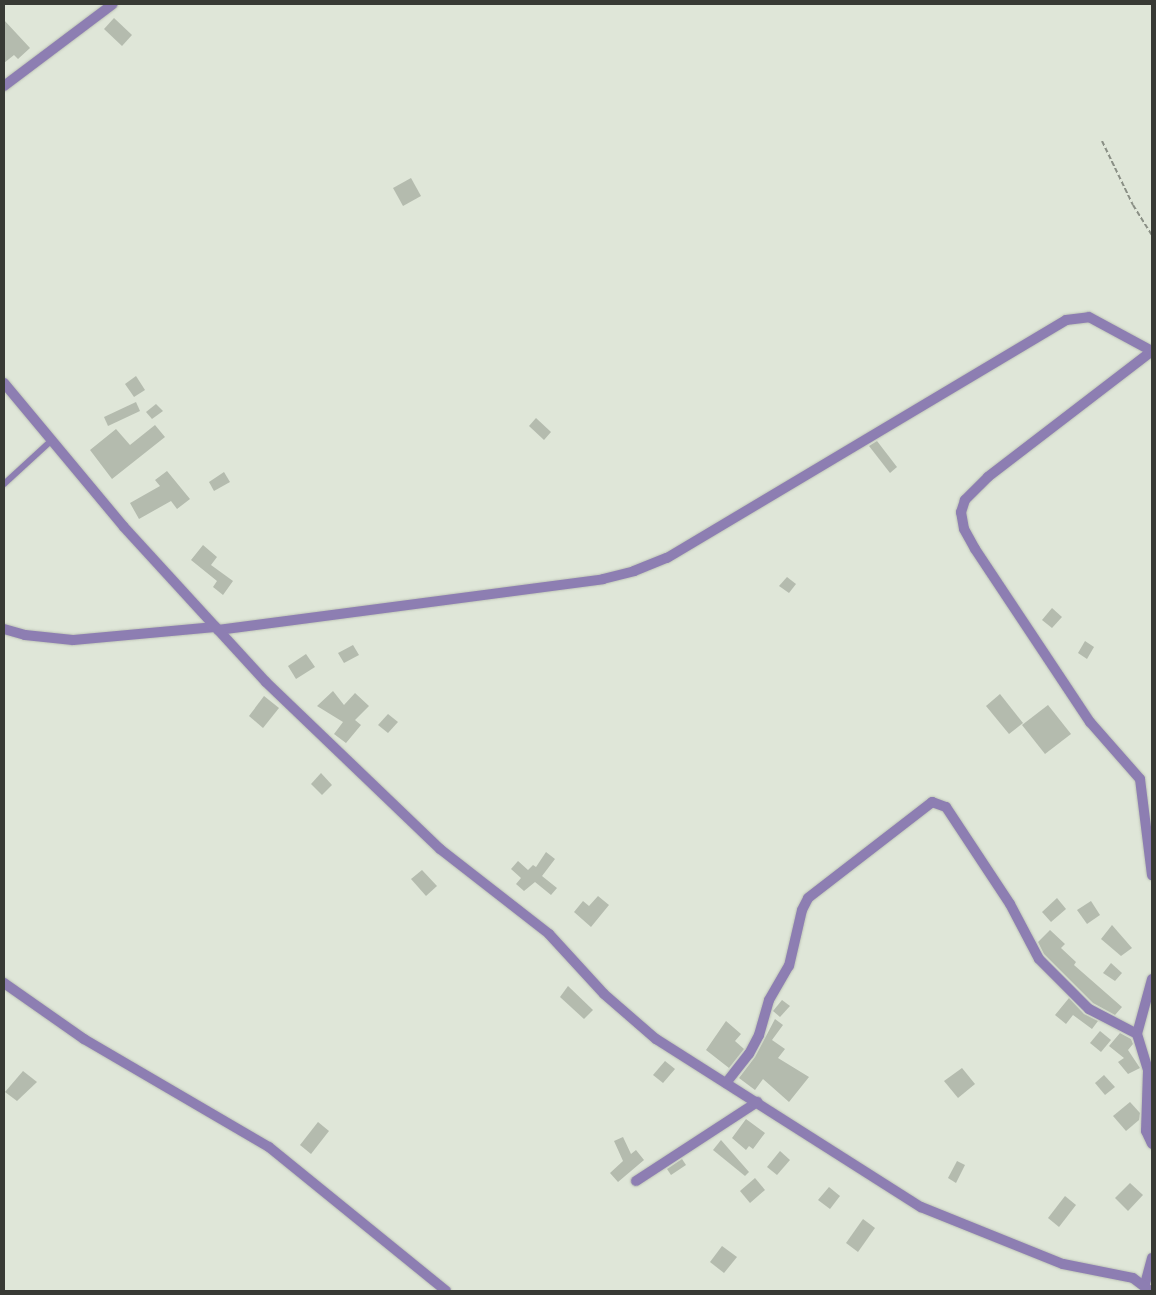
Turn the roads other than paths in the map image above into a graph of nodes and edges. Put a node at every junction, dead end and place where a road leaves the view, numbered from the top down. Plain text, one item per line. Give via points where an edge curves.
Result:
1 (113, 4) edge
2 (4, 86) edge
3 (1152, 351) edge
4 (4, 383) edge
5 (52, 440) junction
6 (4, 484) edge
7 (4, 628) edge
8 (216, 628) junction
9 (1148, 788) edge
10 (1152, 875) edge
11 (1152, 979) edge
12 (4, 983) edge
13 (1137, 1034) junction
14 (726, 1083) junction
15 (757, 1102) junction
16 (1152, 1144) edge
17 (636, 1181) dead end
18 (1152, 1258) edge
19 (1147, 1288) edge
20 (446, 1291) edge

1 - 2 street
3 - 8 street via 1089,318 1066,320 667,558 634,571 603,579
3 - 9 street via 988,477 965,500 961,512 964,529 986,565 1090,722
4 - 5 street
5 - 6 lane
5 - 8 street
7 - 8 street via 25,635 74,640
8 - 14 street via 266,682 448,857 549,934 586,976 656,1039
9 - 10 street
11 - 13 street
12 - 20 street via 84,1039 270,1146
13 - 14 street via 1090,1009 1039,959 1010,904 946,807 932,802 808,898 802,910 789,966 769,1000 759,1035 749,1054
13 - 16 street via 1148,1071 1146,1130
14 - 15 street
15 - 17 street
15 - 19 street via 926,1209 1063,1264 1133,1278
18 - 19 street

